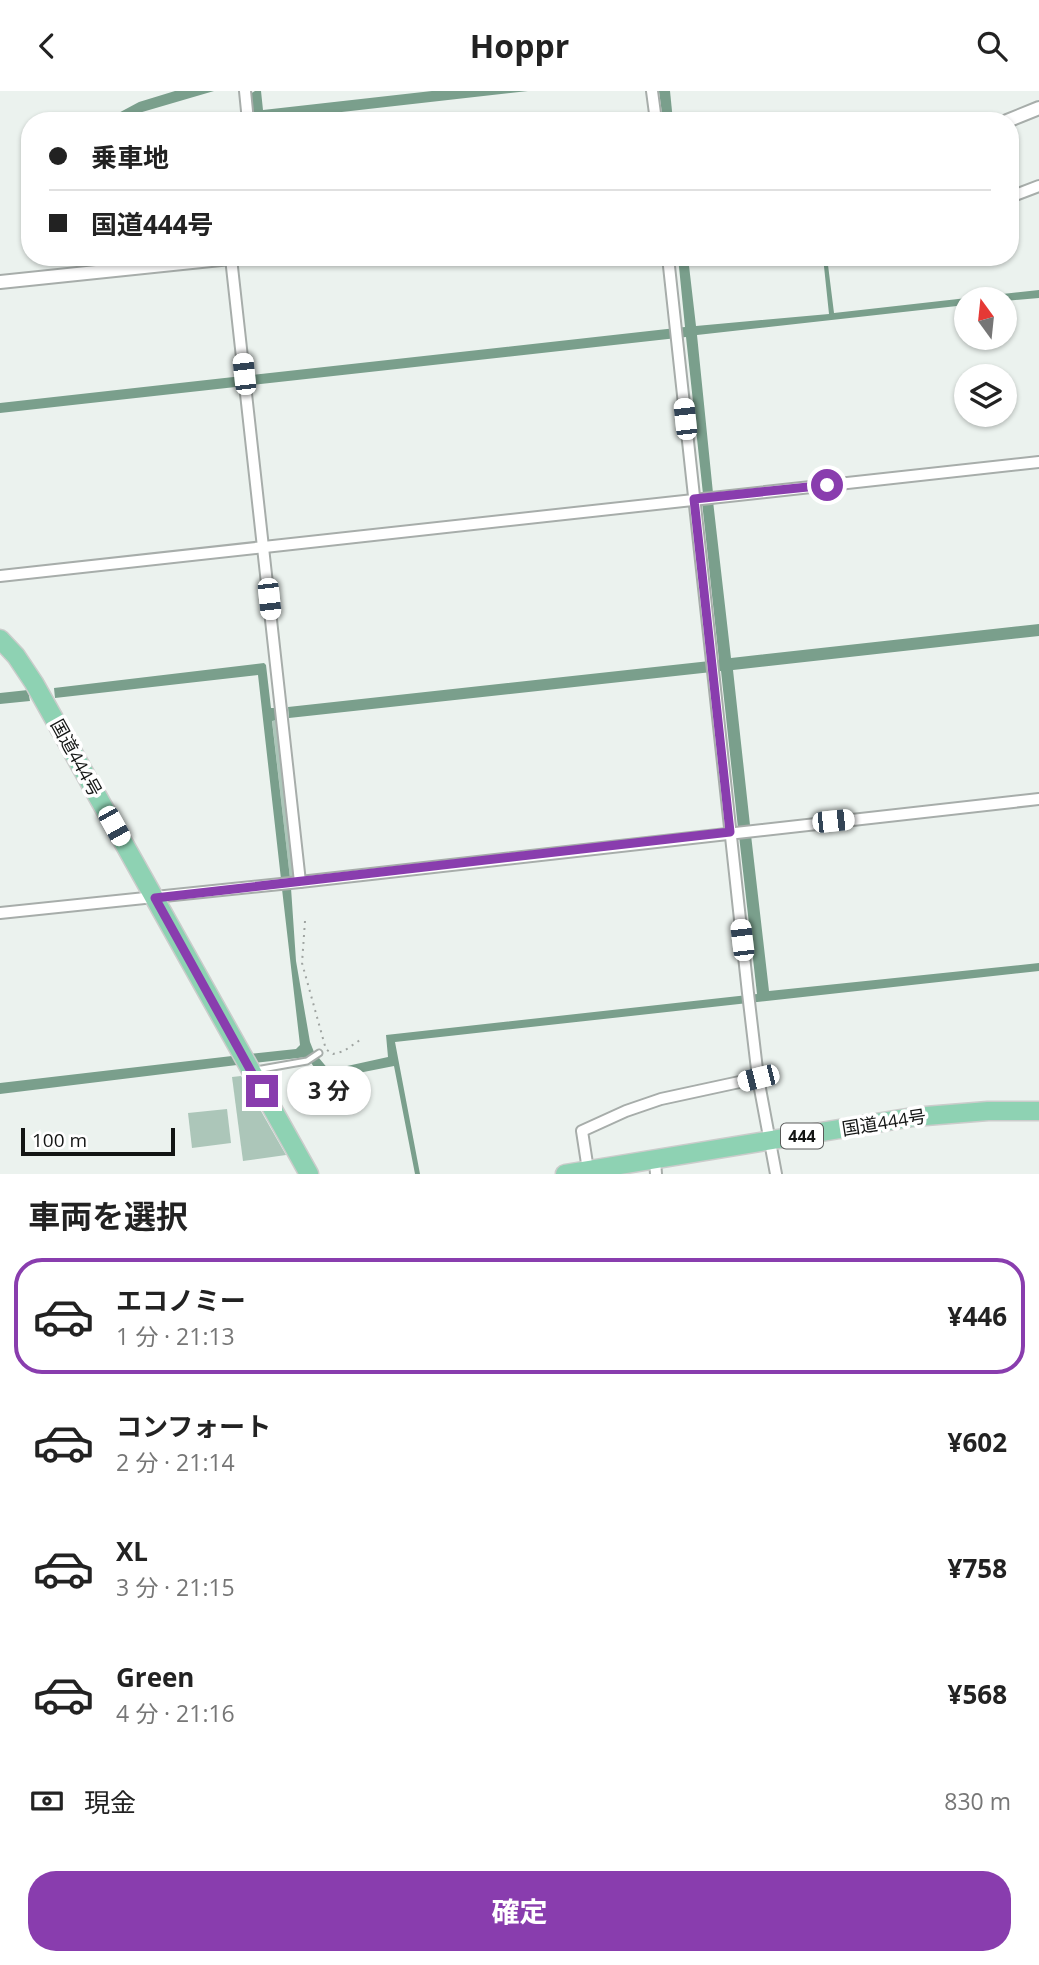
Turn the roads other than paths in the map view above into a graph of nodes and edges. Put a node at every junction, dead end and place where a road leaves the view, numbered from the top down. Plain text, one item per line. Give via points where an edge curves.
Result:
1 (245, 91) edge
2 (652, 91) edge
3 (1039, 108) edge
4 (247, 112) edge
5 (655, 112) edge
6 (1019, 116) edge
7 (1039, 186) edge
8 (1019, 194) edge
9 (157, 266) edge
10 (236, 266) edge
11 (669, 266) edge
12 (0, 282) edge
13 (1039, 462) edge
14 (694, 499) junction
15 (263, 547) junction
16 (0, 576) edge
17 (0, 639) edge
18 (1039, 799) edge
19 (730, 832) junction
20 (300, 882) junction
21 (155, 898) junction
22 (0, 913) edge
23 (323, 1051) road end
24 (251, 1072) junction
25 (758, 1078) junction
26 (1039, 1111) edge
27 (771, 1141) junction
28 (656, 1167) edge
29 (588, 1170) junction
30 (309, 1174) edge
31 (565, 1174) edge
32 (776, 1174) edge

1 - 4 street
2 - 5 street
3 - 6 street
7 - 8 street
9 - 12 street
10 - 15 street
11 - 14 street
13 - 14 street
14 - 15 street
14 - 19 street
15 - 16 street
15 - 20 street
17 - 21 highway, 国道444号 via 34,683
18 - 19 street
19 - 20 street
19 - 25 street
20 - 21 street
21 - 22 street
21 - 24 highway, 国道444号
23 - 24 lane via 307,1061
24 - 30 highway, 国道444号
25 - 27 street
25 - 29 street via 661,1099 582,1131
26 - 27 highway, 国道444号 / 444 via 913,1117
27 - 28 highway, 国道444号 / 444
27 - 32 street
28 - 29 highway, 国道444号 / 444
29 - 31 highway, 国道444号 / 444

